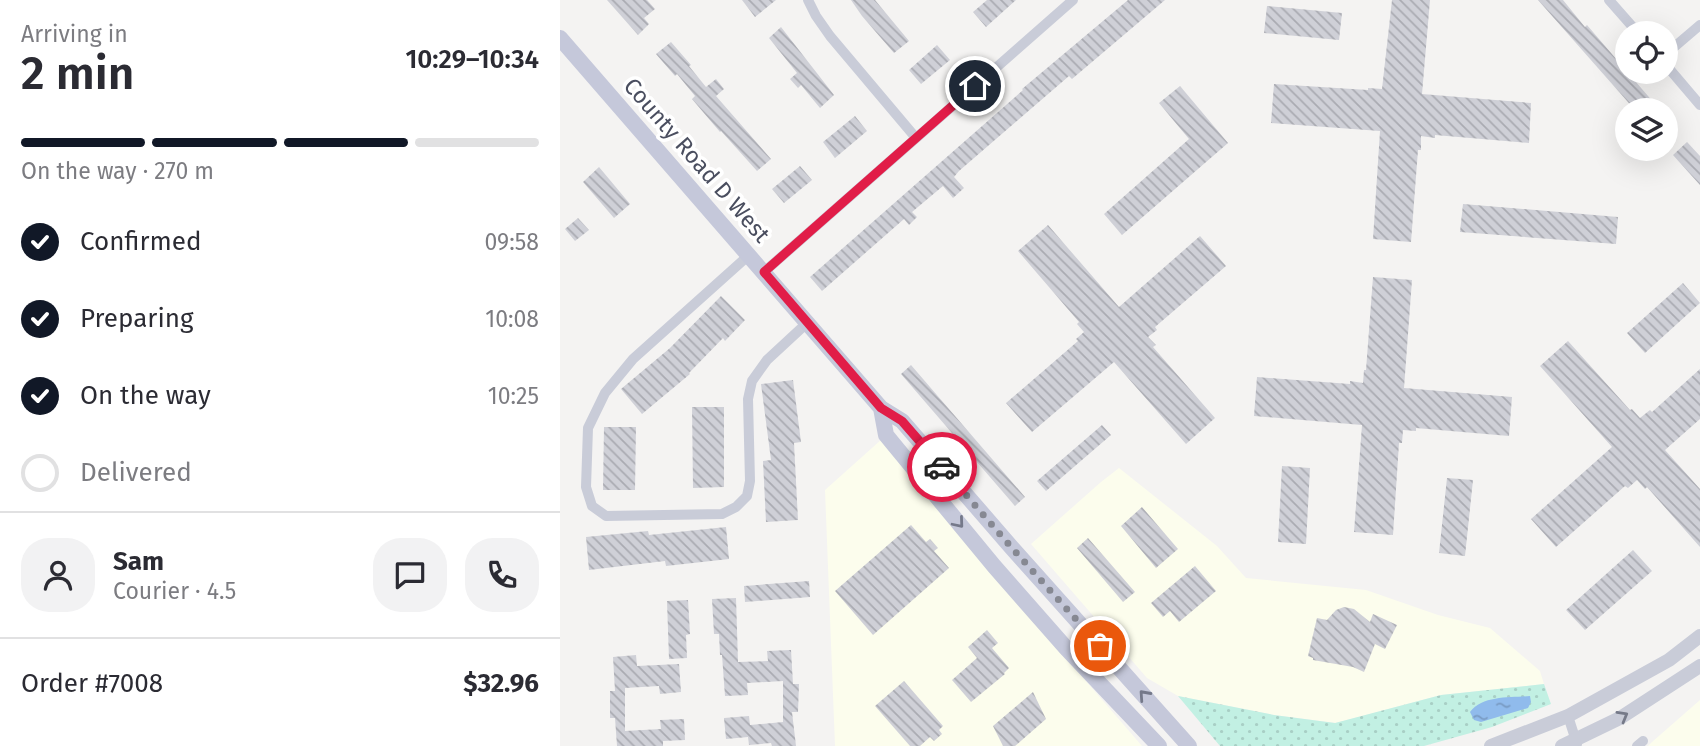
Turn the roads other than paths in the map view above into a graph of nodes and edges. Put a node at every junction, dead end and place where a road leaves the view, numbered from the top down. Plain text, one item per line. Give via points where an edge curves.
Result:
1 (808, 0) edge
2 (1073, 0) edge
3 (1609, 0) edge
4 (1627, 21) edge
5 (1700, 25) edge
6 (560, 38) edge
7 (1678, 44) edge
8 (1678, 79) edge
9 (1700, 105) edge
10 (916, 138) junction
11 (749, 255) junction
12 (764, 272) junction
13 (807, 323) junction
14 (881, 408) junction
15 (1700, 636) edge
16 (1700, 666) edge
17 (1568, 716) junction
18 (1572, 744) edge
19 (1158, 746) edge
20 (1189, 746) edge
21 (1491, 746) edge

1 - 10 street via 830,36
2 - 10 street
3 - 4 street
5 - 7 street
6 - 11 main road, County Road D West
8 - 9 street
10 - 12 street
11 - 12 main road, County Road D West
11 - 13 street via 633,359 605,393 588,428 586,487 592,506 606,516 625,517 722,514 736,507 747,496 750,481 748,399 752,381 767,360
12 - 13 main road, County Road D West
13 - 14 main road, County Road D West
14 -> 19 main road, County Road D West via 886,435 1012,587
20 -> 14 main road, County Road D West via 902,421
15 - 17 street via 1669,660
18 -> 16 street
17 - 18 street
17 - 21 street

